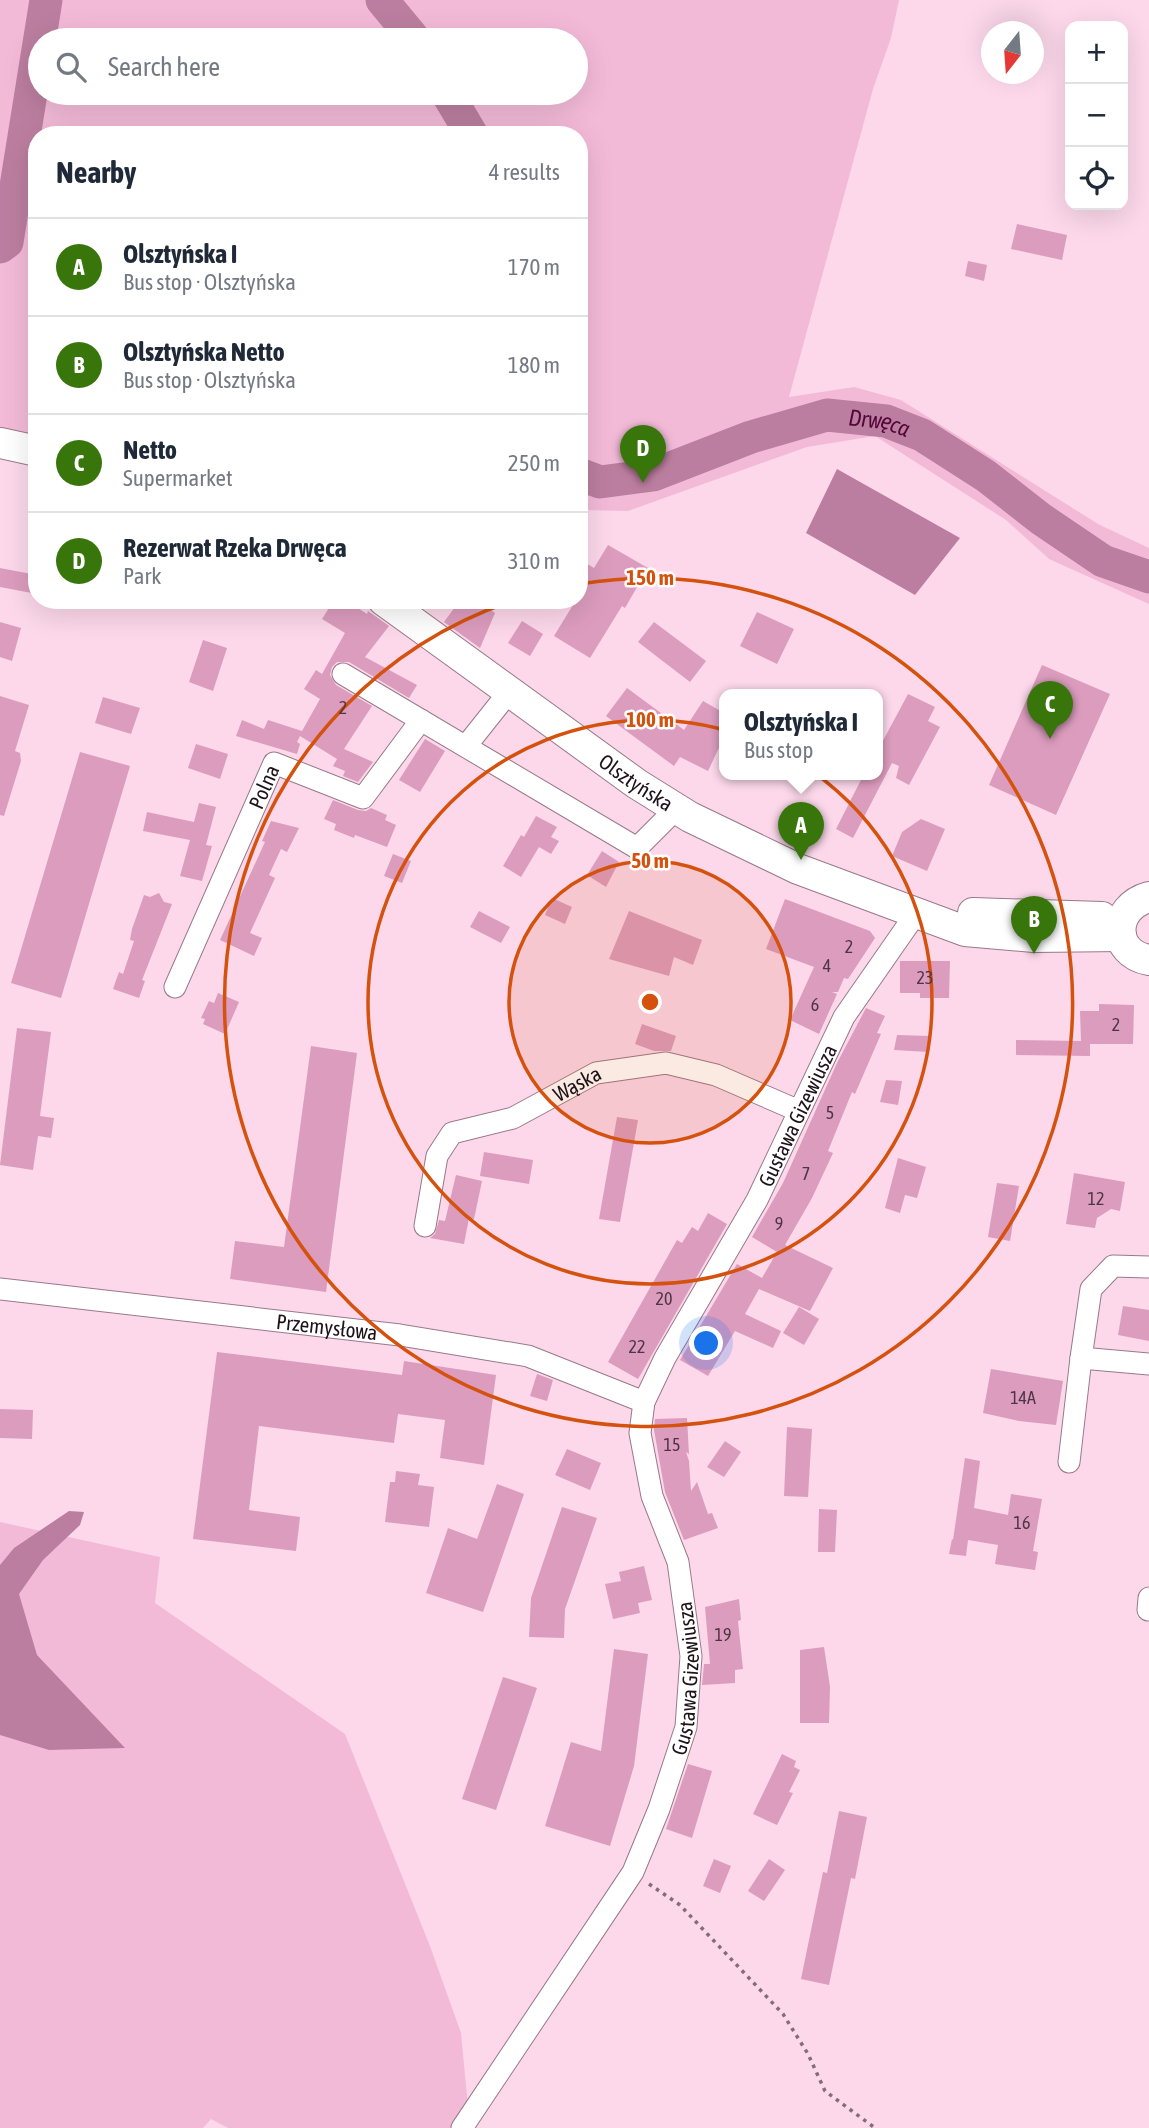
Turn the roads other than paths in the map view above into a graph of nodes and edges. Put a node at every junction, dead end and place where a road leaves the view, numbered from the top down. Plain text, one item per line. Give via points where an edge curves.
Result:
1 (0, 443) edge
2 (28, 449) edge
3 (395, 609) edge
4 (343, 674) dead end
5 (509, 692) junction
6 (421, 720) junction
7 (466, 746) junction
8 (676, 809) junction
9 (1149, 896) edge
10 (917, 912) junction
11 (1122, 926) junction
12 (1149, 960) edge
13 (175, 987) dead end
14 (799, 1111) junction
15 (425, 1226) dead end
16 (1149, 1267) edge
17 (0, 1289) edge
18 (1081, 1357) junction
19 (1149, 1364) edge
20 (644, 1402) junction
21 (1069, 1462) dead end
22 (462, 2128) edge

1 - 2 street
3 - 5 street, Olsztyńska
4 - 6 street
5 - 7 street
5 - 8 street, Olsztyńska
6 - 7 street
6 - 13 street, Polna via 363,798 274,763
7 - 8 street via 637,848
8 - 10 street, Olsztyńska via 834,884
9 - 11 street via 1132,904
10 - 11 street, Olsztyńska via 965,931 1034,937
10 - 14 street, Gustawa Gizewiusza via 844,1017
11 - 12 street via 1130,952
14 - 15 street, Wąska via 716,1075 666,1063 596,1073 513,1118 453,1133 437,1156
14 - 20 street, Gustawa Gizewiusza via 757,1200
16 - 18 street via 1113,1266 1091,1289
17 - 20 street, Przemysłowa via 400,1335 528,1356
18 - 19 street
18 - 21 street
20 - 22 street, Gustawa Gizewiusza via 642,1446 652,1496 678,1562 691,1656 686,1727 633,1872

